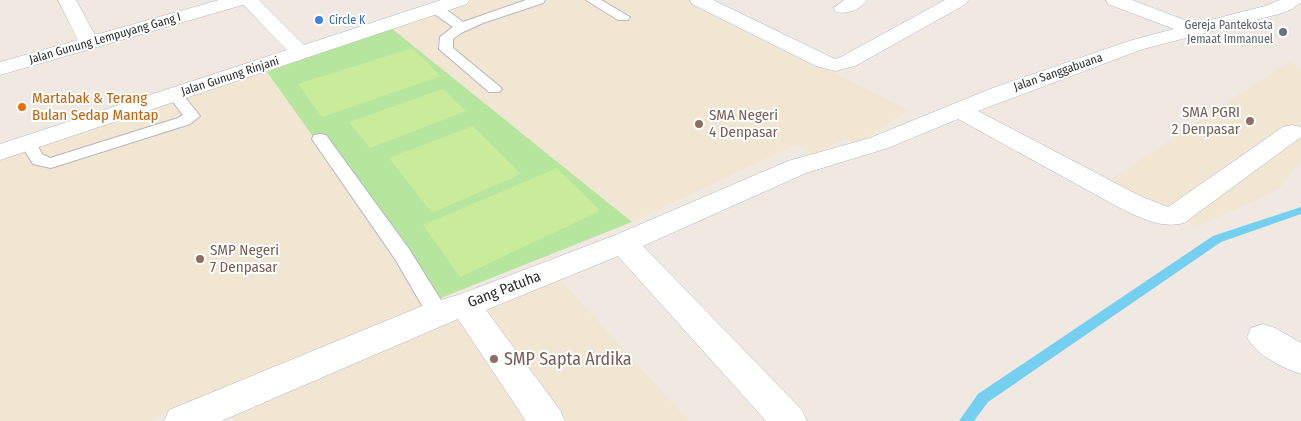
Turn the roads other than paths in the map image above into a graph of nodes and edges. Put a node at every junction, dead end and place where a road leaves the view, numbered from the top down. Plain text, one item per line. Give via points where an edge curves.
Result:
1 (67, 0) edge
2 (239, 0) edge
3 (248, 0) edge
4 (460, 0) edge
5 (539, 0) edge
6 (592, 0) edge
7 (700, 0) edge
8 (1115, 0) edge
9 (1293, 0) edge
10 (953, 1) edge
11 (435, 8) junction
12 (623, 17) dead end
13 (462, 27) junction
14 (1194, 30) junction
15 (89, 42) junction
16 (301, 53) junction
17 (0, 69) edge
18 (494, 89) dead end
19 (175, 94) junction
20 (959, 110) junction
21 (1292, 132) dead end
22 (320, 139) dead end
23 (28, 142) junction
24 (0, 152) edge
25 (827, 157) joint
26 (623, 243) junction
27 (451, 308) junction
28 (1263, 337) dead end
29 (1301, 360) edge
30 (216, 414) edge
31 (182, 421) edge
32 (546, 421) edge
33 (789, 421) edge

1 - 15 street
2 - 15 street, Jalan Gunung Lempuyang Gang I
3 - 16 street
4 - 11 street, Jalan Gunung Rinjani
5 - 13 lane
6 - 12 lane
7 - 10 street via 805,54 835,65 848,62
8 - 14 street
9 - 14 street, Jalan Sanggabuana via 1272,10
11 - 13 lane
11 - 16 street, Jalan Gunung Rinjani
13 - 18 lane via 449,34 445,41 446,49
14 - 20 street, Jalan Sanggabuana via 1136,45
15 - 17 street, Jalan Gunung Lempuyang Gang I
16 - 19 street, Jalan Gunung Rinjani
19 - 23 street, Jalan Gunung Rinjani
19 - 23 lane via 192,116 184,121 51,163 38,162
20 - 21 street via 1164,217 1174,216
20 - 25 street, Jalan Sanggabuana via 879,143
22 - 27 lane via 402,254
23 - 24 street, Jalan Gunung Rinjani
25 - 26 street, Gang Patuha
26 - 27 street, Gang Patuha
26 - 33 street
27 - 30 street, Gang Patuha
27 - 32 street
28 - 29 street
30 - 31 street, Gang Patuha

